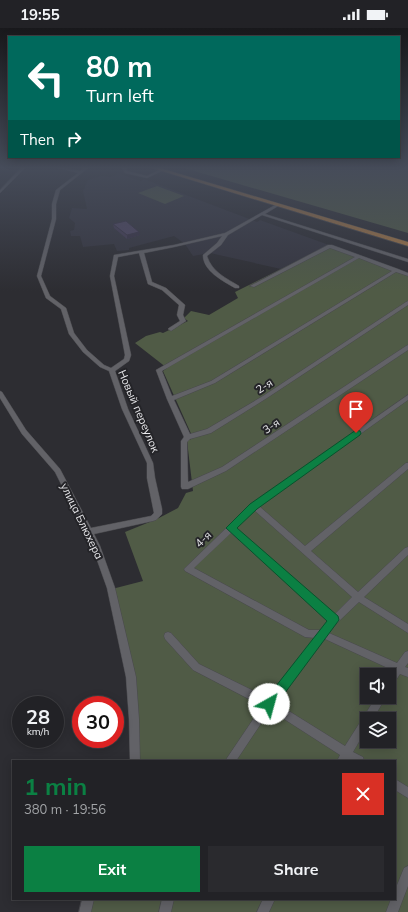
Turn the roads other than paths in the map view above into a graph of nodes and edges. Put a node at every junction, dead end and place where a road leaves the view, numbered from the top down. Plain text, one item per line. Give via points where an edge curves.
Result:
1 (54, 209) edge
2 (270, 209) edge
3 (292, 209) edge
4 (296, 209) edge
5 (262, 214) junction
6 (226, 234) junction
7 (408, 243) edge
8 (140, 252) junction
9 (358, 257) junction
10 (408, 260) edge
11 (396, 270) junction
12 (408, 275) edge
13 (252, 286) dead end
14 (237, 287) dead end
15 (408, 303) edge
16 (171, 328) dead end
17 (408, 347) edge
18 (112, 370) junction
19 (0, 393) edge
20 (408, 397) edge
21 (170, 399) junction
22 (188, 437) junction
23 (408, 465) edge
24 (254, 506) junction
25 (231, 528) junction
26 (88, 532) junction
27 (408, 550) edge
28 (305, 551) junction
29 (359, 598) junction
30 (334, 620) junction
31 (408, 629) edge
32 (323, 634) junction
33 (168, 636) dead end
34 (408, 655) edge
35 (398, 668) junction
36 (396, 671) edge
37 (408, 673) edge
38 (269, 704) junction
39 (360, 731) edge
40 (344, 757) edge
41 (135, 760) edge
42 (231, 760) edge
43 (355, 760) edge
44 (396, 785) edge
45 (408, 793) edge
46 (408, 872) edge
47 (88, 900) edge
48 (168, 900) edge
49 (269, 900) edge
50 (85, 912) edge
51 (165, 912) edge
52 (263, 912) edge
53 (392, 912) edge

1 - 18 street, Новый переулок via 53,226 39,276 48,297 62,308 71,333 85,351 102,366
2 - 5 street
3 - 7 main road
4 - 7 main road
5 - 6 street
5 - 10 street
6 - 8 street
6 - 14 street via 205,256 206,262 213,271
8 - 16 street via 150,283 164,289 182,305 180,315 183,320
8 - 18 street via 120,254 116,258 112,276 128,355 127,360
9 - 11 street
9 - 13 street via 330,246
9 - 21 street via 159,370
11 - 12 street
11 - 21 street via 213,382
15 - 22 street, 2-я via 266,397 209,431
17 - 22 street, 3-я via 224,469 184,487 184,441
18 - 26 street, Новый переулок via 125,408 150,462 158,514 153,518
19 - 26 street, улица Блюхера via 24,432 58,471
20 - 24 street, 4-я
21 - 22 street
23 - 28 street
24 - 25 street, 4-я
24 - 28 street
25 - 30 street
25 - 32 street, 4-я via 188,569 308,634
26 - 41 street, улица Блюхера via 96,546 111,588 131,677
27 - 29 street
28 - 29 street
29 - 30 street
29 - 31 street
30 - 32 street
32 - 35 street
32 - 38 street
33 - 38 street via 196,667
34 - 35 street
35 - 36 street
35 - 37 street
38 - 40 street
38 - 42 street
39 - 40 street
40 - 43 street
44 - 45 street
46 - 53 street
47 - 50 street
48 - 51 street
49 - 52 street

